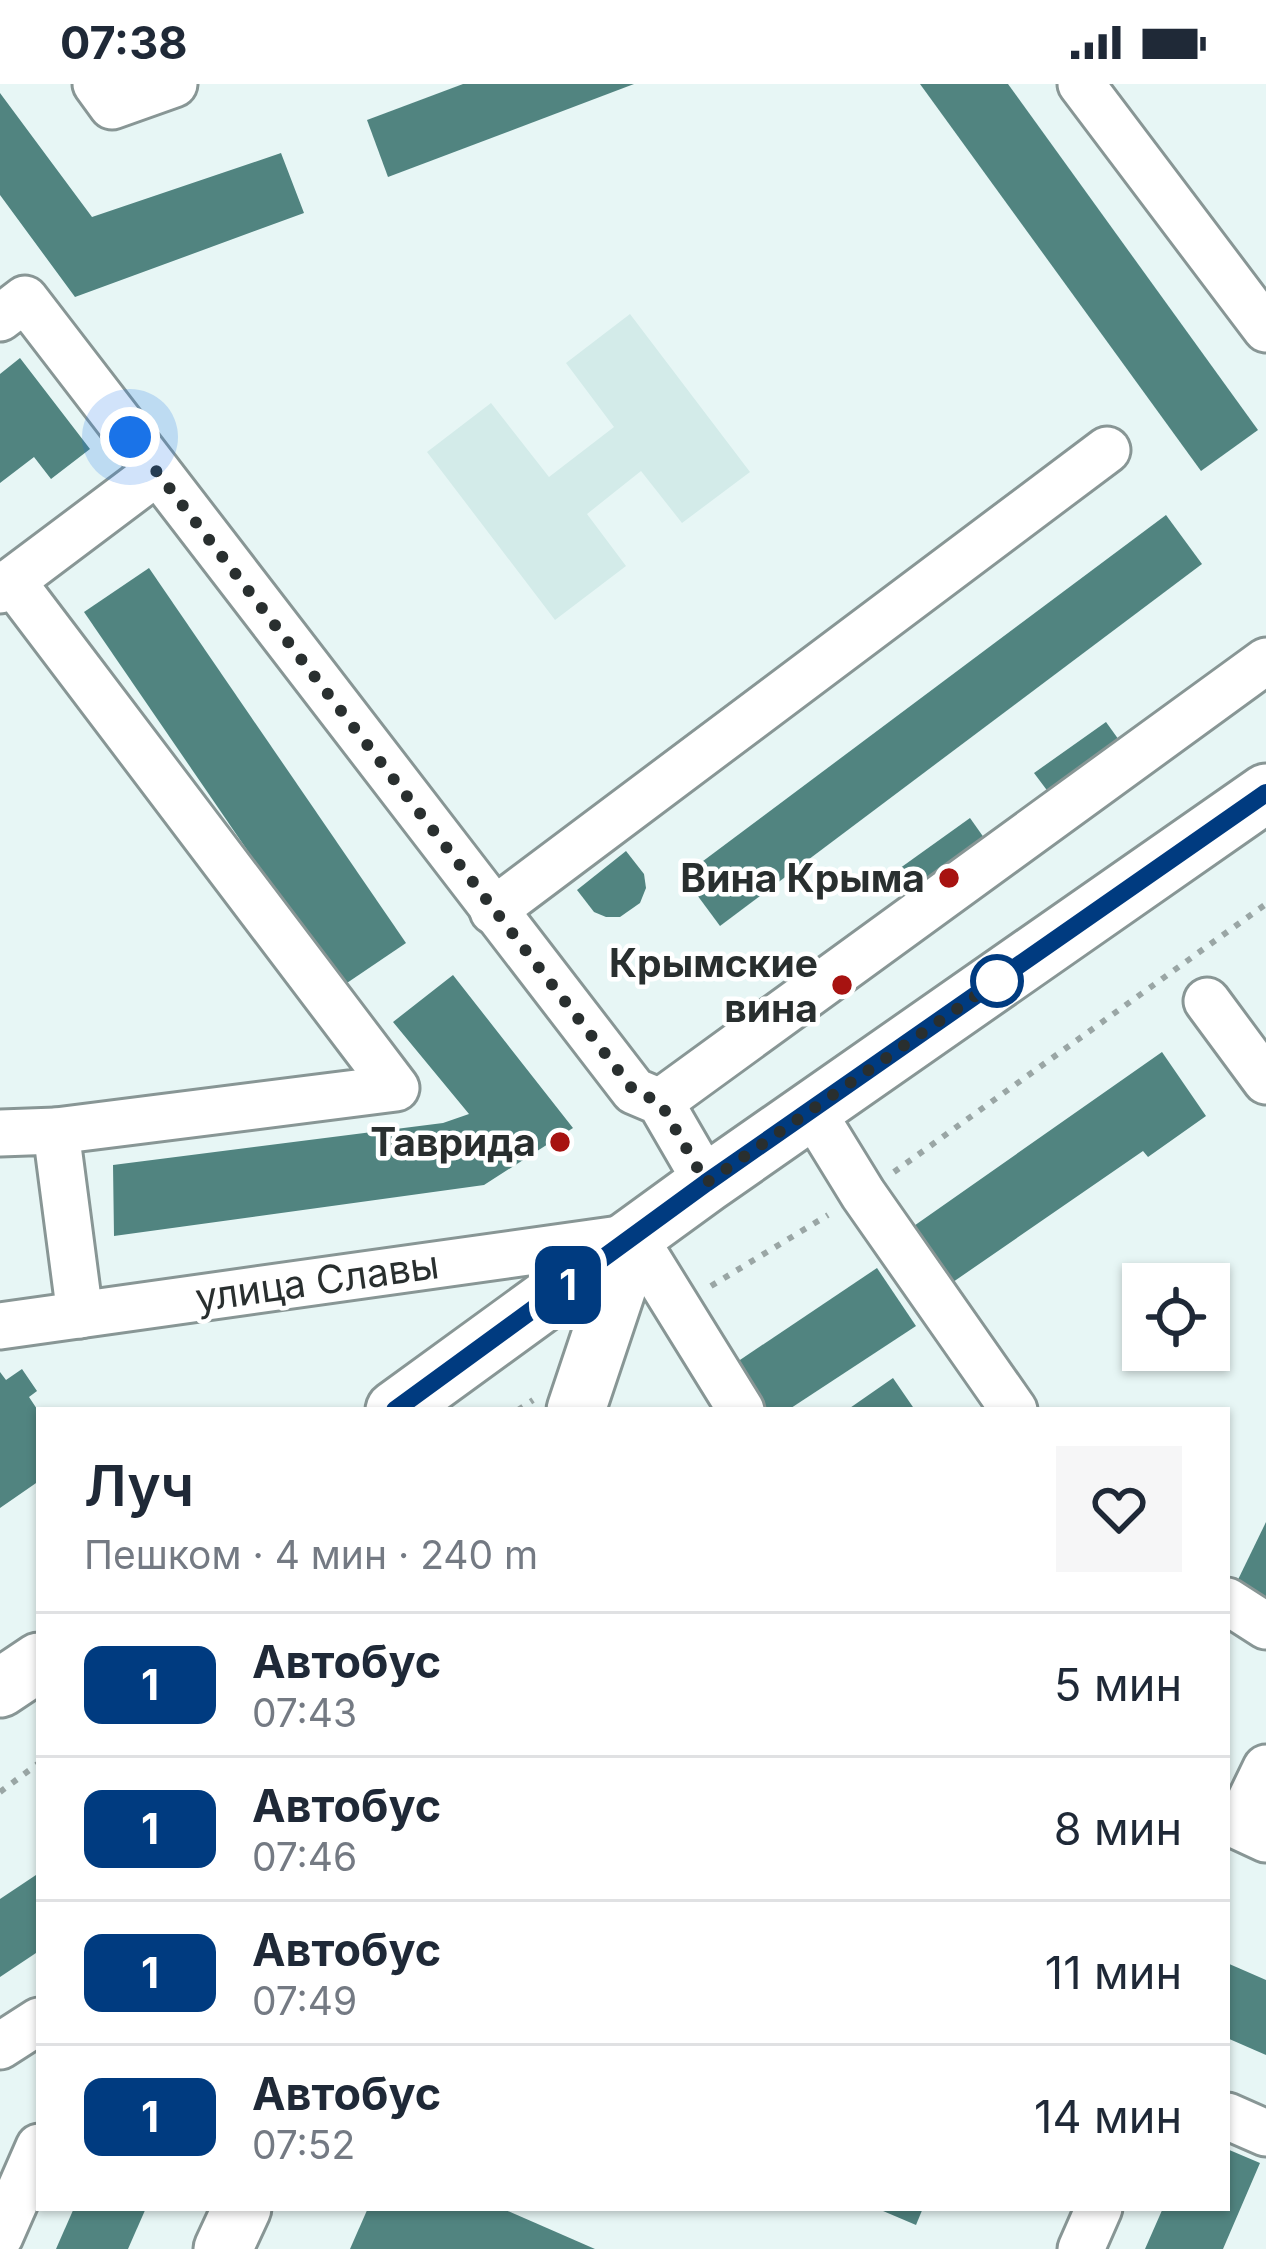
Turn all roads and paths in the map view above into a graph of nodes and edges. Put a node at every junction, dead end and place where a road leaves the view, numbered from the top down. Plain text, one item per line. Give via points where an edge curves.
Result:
1 (96, 84) edge
2 (174, 84) edge
3 (1081, 84) edge
4 (12, 309) edge
5 (1266, 329) edge
6 (1107, 450) dead end
7 (157, 472) junction
8 (6, 586) edge
9 (1266, 661) edge
10 (1266, 793) edge
11 (1266, 904) edge
12 (493, 911) junction
13 (1208, 1001) dead end
14 (1266, 1081) edge
15 (660, 1102) junction
16 (812, 1111) junction
17 (56, 1131) junction
18 (0, 1132) edge
19 (706, 1183) junction
20 (863, 1194) junction
21 (634, 1237) junction
22 (677, 1306) junction
23 (80, 1315) junction
24 (0, 1326) edge
25 (555, 1404) edge
26 (399, 1407) edge
27 (739, 1407) edge
28 (1012, 1407) edge
29 (1230, 1603) edge
30 (1266, 1626) edge
31 (36, 1664) edge
32 (0, 1688) edge
33 (36, 1765) edge
34 (1266, 1768) edge
35 (0, 1792) edge
36 (1266, 1839) edge
37 (36, 2023) edge
38 (0, 2046) edge
39 (1230, 2117) edge
40 (1266, 2133) edge
41 (36, 2154) edge
42 (241, 2211) edge
43 (1098, 2211) edge
44 (0, 2236) edge
45 (223, 2249) edge
46 (1081, 2249) edge

1 - 2 street via 112,106
3 - 5 street
4 - 7 street
6 - 12 street
7 - 8 street
7 - 12 street
8 - 17 street via 396,1088
9 - 15 street
10 - 16 main road
11 - 20 path
12 - 15 street via 634,1091
13 - 14 street
15 - 19 street
16 - 19 main road
16 - 20 street
17 - 18 street
17 - 23 street
19 - 21 main road
20 - 22 path
20 - 28 street
21 - 22 street
21 - 23 street, улица Славы
21 - 25 main road
21 - 26 main road
22 - 27 street
23 - 24 street, улица Славы
29 - 30 street
31 - 32 main road
33 - 35 path
34 - 36 street via 1238,1826
37 - 38 street
39 - 40 street
41 - 44 street
42 - 45 main road
43 - 46 street

